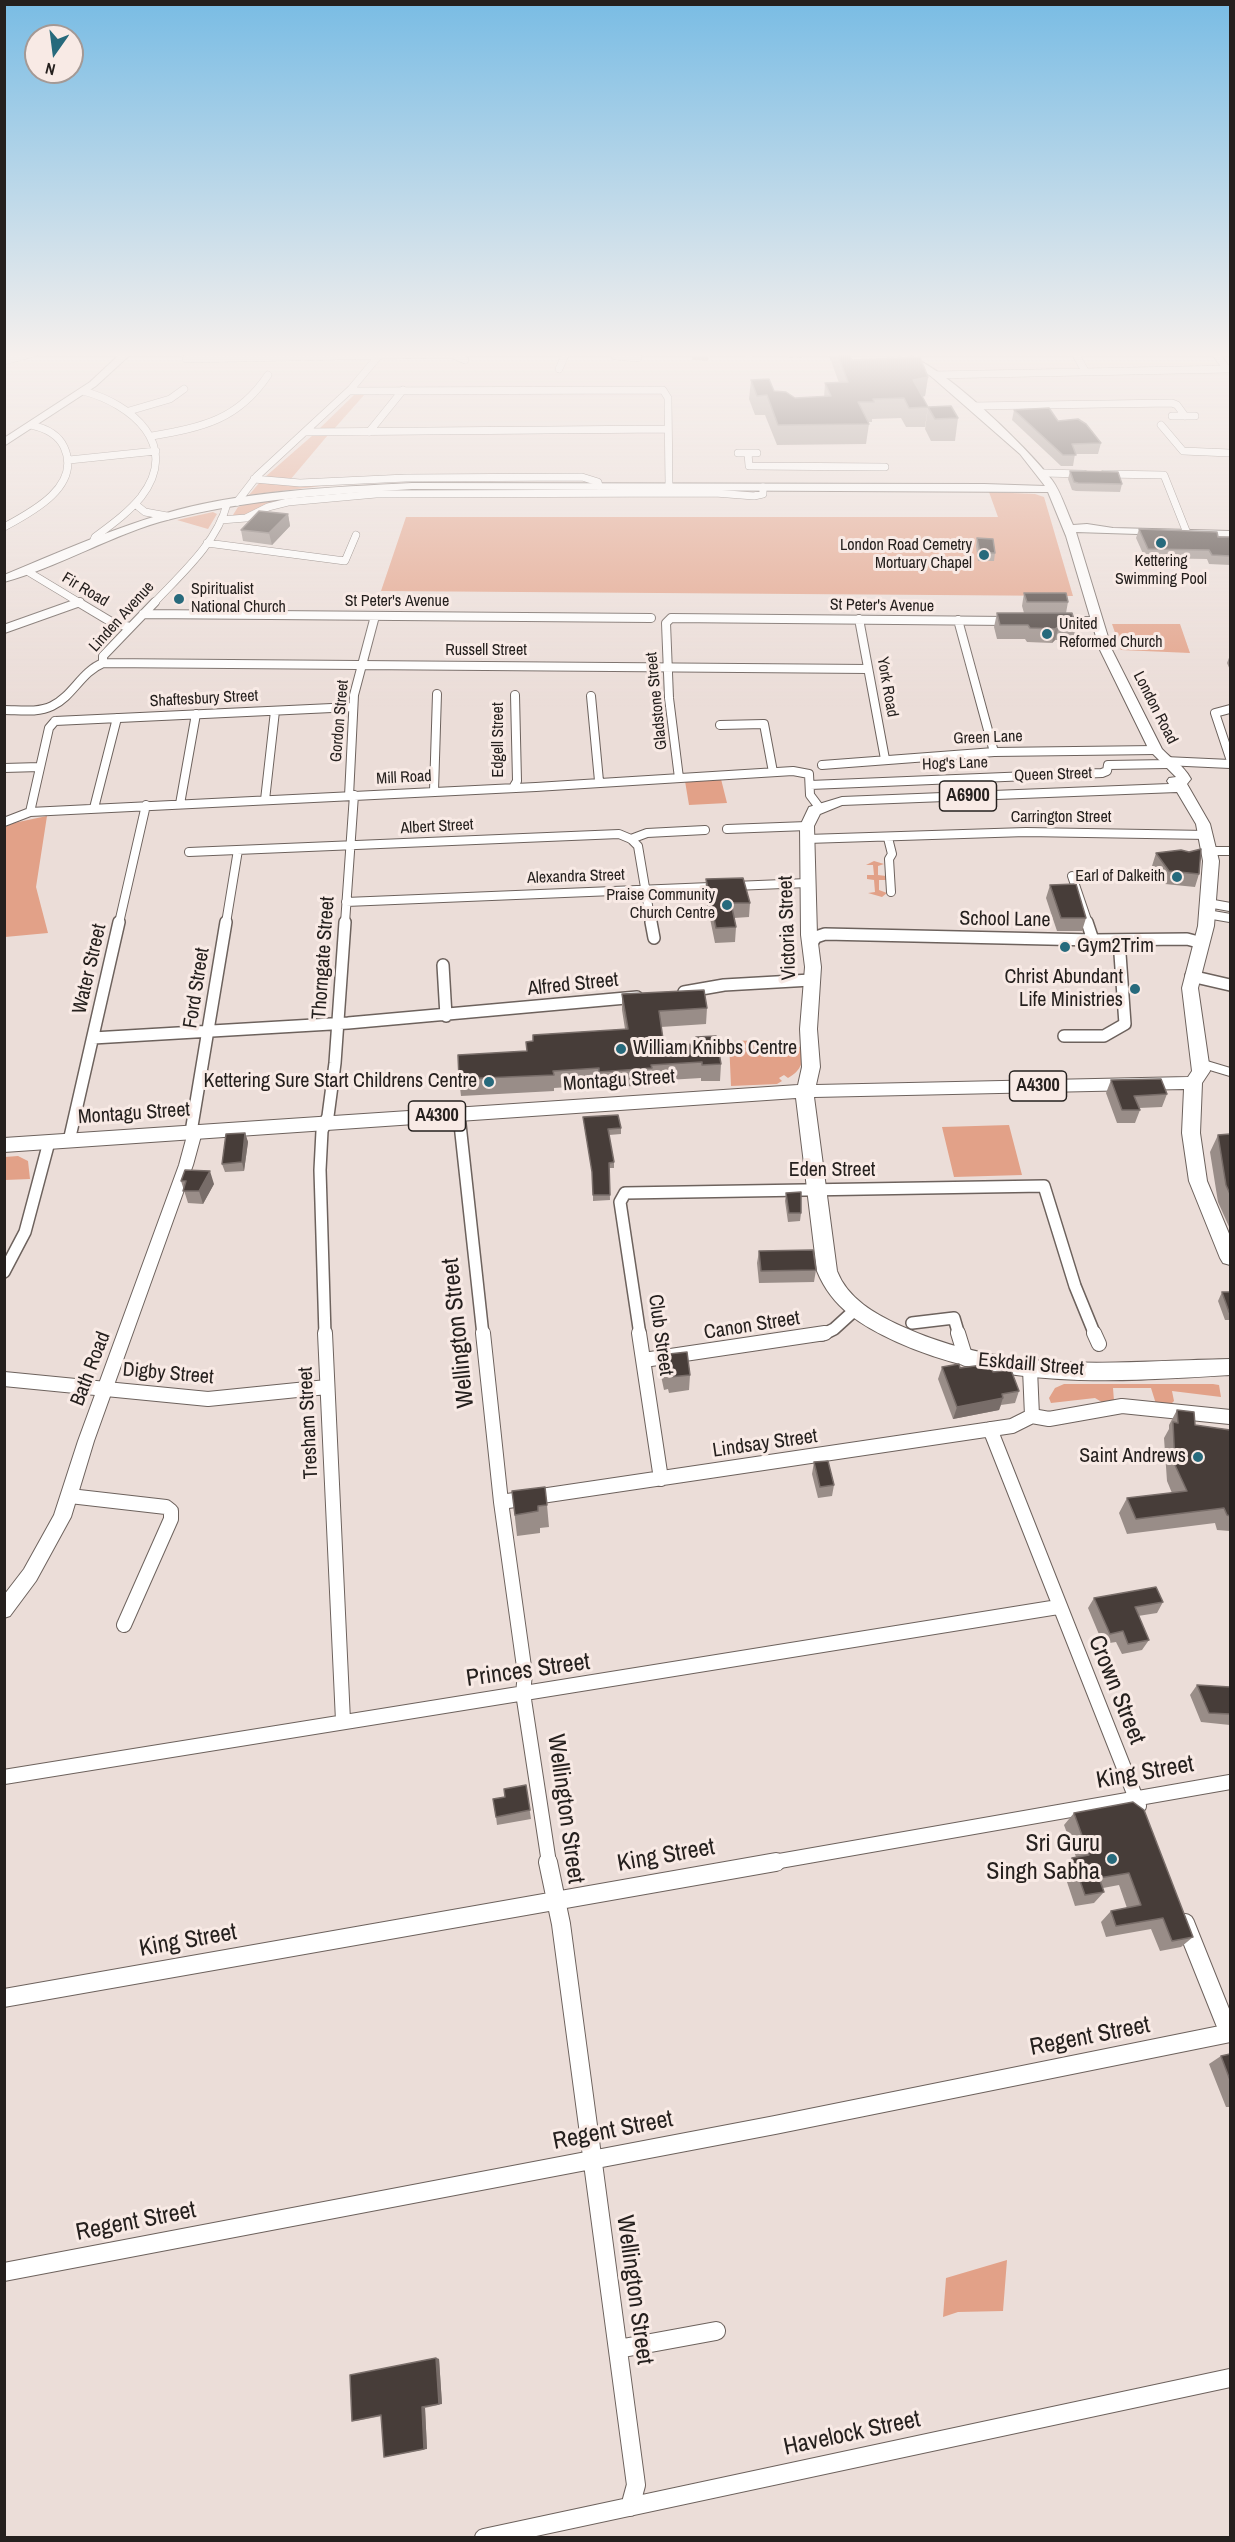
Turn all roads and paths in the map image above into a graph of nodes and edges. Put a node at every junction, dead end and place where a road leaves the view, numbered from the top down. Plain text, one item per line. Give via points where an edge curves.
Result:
1 (68, 472) edge
2 (154, 472) edge
3 (262, 472) edge
4 (669, 472) edge
5 (833, 472) edge
6 (1043, 473) joint
7 (1089, 474) edge
8 (1101, 474) edge
9 (254, 479) junction
10 (599, 486) junction
11 (669, 486) junction
12 (762, 487) junction
13 (836, 487) junction
14 (1052, 488) junction
15 (232, 503) junction
16 (135, 504) junction
17 (167, 516) junction
18 (221, 520) junction
19 (4, 527) edge
20 (1070, 530) junction
21 (1111, 532) junction
22 (1187, 533) junction
23 (1230, 534) edge
24 (356, 535) dead end
25 (93, 542) junction
26 (207, 543) junction
27 (27, 571) junction
28 (4, 579) edge
29 (80, 602) junction
30 (143, 614) junction
31 (375, 616) junction
32 (651, 618) dead end
33 (860, 619) junction
34 (667, 620) joint
35 (958, 620) junction
36 (1013, 621) edge
37 (1055, 621) edge
38 (1098, 621) junction
39 (130, 627) junction
40 (4, 629) edge
41 (103, 663) junction
42 (362, 665) junction
43 (667, 667) junction
44 (868, 669) junction
45 (437, 694) dead end
46 (515, 695) dead end
47 (591, 696) dead end
48 (354, 707) junction
49 (48, 708) junction
50 (1230, 709) edge
51 (4, 710) edge
52 (275, 711) junction
53 (196, 714) junction
54 (117, 718) junction
55 (55, 721) junction
56 (720, 725) dead end
57 (1228, 740) edge
58 (994, 752) junction
59 (1163, 758) junction
60 (1230, 758) edge
61 (885, 759) junction
62 (1230, 764) edge
63 (822, 765) dead end
64 (40, 767) junction
65 (4, 768) edge
66 (773, 772) junction
67 (679, 778) junction
68 (599, 781) junction
69 (810, 785) junction
70 (1180, 785) junction
71 (514, 786) junction
72 (434, 791) junction
73 (351, 796) junction
74 (265, 800) junction
75 (180, 804) junction
76 (146, 805) junction
77 (819, 807) junction
78 (94, 808) junction
79 (30, 812) junction
80 (743, 816) dead end
81 (4, 822) edge
82 (746, 829) junction
83 (705, 830) dead end
84 (727, 830) dead end
85 (807, 833) junction
86 (888, 837) junction
87 (631, 838) junction
88 (1209, 843) junction
89 (351, 846) junction
90 (238, 850) junction
91 (1230, 851) edge
92 (189, 852) dead end
93 (1072, 876) dead end
94 (807, 883) junction
95 (645, 889) junction
96 (891, 892) dead end
97 (346, 902) junction
98 (1230, 907) edge
99 (1208, 908) junction
100 (1230, 918) edge
101 (654, 938) dead end
102 (1094, 940) junction
103 (1119, 940) junction
104 (812, 943) junction
105 (1202, 943) junction
106 (443, 965) dead end
107 (1191, 976) junction
108 (811, 980) junction
109 (1230, 985) edge
110 (671, 993) edge
111 (648, 996) edge
112 (446, 1016) junction
113 (338, 1024) junction
114 (208, 1031) junction
115 (1064, 1035) dead end
116 (93, 1038) junction
117 (1200, 1063) junction
118 (1230, 1072) edge
119 (1186, 1083) junction
120 (804, 1091) junction
121 (459, 1115) junction
122 (326, 1123) junction
123 (193, 1132) junction
124 (69, 1141) junction
125 (49, 1142) junction
126 (4, 1145) edge
127 (817, 1190) junction
128 (621, 1197) joint
129 (1230, 1258) edge
130 (5, 1270) edge
131 (856, 1309) junction
132 (912, 1323) dead end
133 (1099, 1344) dead end
134 (966, 1359) junction
135 (644, 1360) junction
136 (1229, 1368) edge
137 (1030, 1369) junction
138 (4, 1379) edge
139 (327, 1387) junction
140 (106, 1389) junction
141 (1032, 1416) junction
142 (1230, 1417) edge
143 (990, 1429) junction
144 (661, 1479) junction
145 (70, 1496) junction
146 (501, 1502) junction
147 (1058, 1607) junction
148 (4, 1610) edge
149 (124, 1625) dead end
150 (523, 1693) junction
151 (343, 1721) junction
152 (4, 1777) edge
153 (1230, 1782) edge
154 (1136, 1800) junction
155 (1145, 1821) edge
156 (554, 1900) junction
157 (1178, 1906) edge
158 (4, 1998) edge
159 (1230, 2033) edge
160 (591, 2159) junction
161 (4, 2272) edge
162 (716, 2331) dead end
163 (618, 2349) junction
164 (1230, 2378) edge
165 (630, 2508) junction
166 (484, 2538) edge

1 - 19 street via 56,491 35,510
2 - 16 street
3 - 9 street, Linden Avenue
4 - 11 street
5 - 13 street
6 - 7 street
6 - 14 main road, London Road
8 - 22 street via 1164,475
9 - 10 street via 300,483 582,477 598,482
9 - 15 street, Linden Avenue
10 - 11 main road
10 - 15 main road via 387,486
11 - 12 main road
12 - 13 main road
12 - 18 street via 763,494 754,496 358,495 288,502 246,518
13 - 14 main road via 1039,491
14 - 20 main road, London Road
15 - 17 main road
15 - 18 street, Linden Avenue
16 - 17 street via 145,512
16 - 25 street
17 - 25 main road
18 - 26 street, Linden Avenue
20 - 21 main road via 1087,527
20 - 21 main road via 1082,537
20 - 38 main road, London Road
21 - 22 main road
22 - 23 main road
24 - 26 street via 345,561
25 - 27 main road
26 - 30 street, Linden Avenue
27 - 28 main road
27 - 29 street, Fir Road
29 - 39 street, Fir Road via 113,623
29 - 40 street
30 - 31 street, St Peter's Avenue
30 - 39 street, Linden Avenue
31 - 32 street, St Peter's Avenue
31 - 42 street, Gordon Street
33 - 34 street, St Peter's Avenue
33 - 35 street, St Peter's Avenue
33 - 44 street, York Road
34 - 43 street, Gladstone Street
35 - 36 street, St Peter's Avenue
35 - 58 street
37 - 38 street
38 - 59 main road, London Road via 1106,650
39 - 41 street, Linden Avenue via 104,656
41 - 42 street, Russell Street
41 - 49 street, Linden Avenue
42 - 43 street, Russell Street
42 - 48 street, Gordon Street
43 - 44 street, Russell Street
43 - 67 street, Gladstone Street
44 - 61 street, York Road
45 - 72 street
46 - 71 street, Edgell Street
47 - 68 street
48 - 52 street, Shaftesbury Street
48 - 73 street, Gordon Street
49 - 51 street
49 - 55 street
50 - 57 street via 1215,713
52 - 53 street, Shaftesbury Street
52 - 74 street
53 - 54 street, Shaftesbury Street
53 - 75 street
54 - 55 street, Shaftesbury Street
54 - 78 street
55 - 64 street via 49,728
56 - 66 street via 764,723
57 - 60 street
58 - 59 street, Green Lane
58 - 61 street, Green Lane
59 - 62 street
59 - 69 street, Hog's Lane via 1108,765 1102,773
59 - 70 main road, London Road via 1163,768
61 - 63 street, Green Lane
64 - 65 street
64 - 79 street
66 - 67 street, Mill Road
66 - 69 street, Mill Road via 805,772 809,774
67 - 68 street, Mill Road
68 - 71 street, Mill Road
69 - 77 street via 810,795
70 - 77 main road, Queen Street / A6900 via 842,801
70 - 88 main road
71 - 72 street, Mill Road
72 - 73 street, Mill Road
73 - 74 street, Mill Road
73 - 89 street, Thorngate Street
74 - 75 street, Mill Road
75 - 76 street, Mill Road
76 - 78 street, Mill Road
76 - 116 street, Water Street
77 - 85 main road via 808,817
78 - 79 street, Mill Road
79 - 81 street, Mill Road
80 - 82 street
82 - 84 street
82 - 85 street
83 - 87 street, Albert Street via 647,833
85 - 86 street, Carrington Street
85 - 94 main road, Victoria Street
86 - 88 street, Carrington Street via 1026,832
86 - 96 street via 892,854
87 - 89 street, Albert Street via 605,834
87 - 95 street via 638,846
88 - 91 street, Carrington Street
88 - 99 main road
89 - 90 street, Albert Street
89 - 97 street, Thorngate Street
90 - 92 street, Albert Street
90 - 114 street, Ford Street
93 - 102 street
94 - 95 street, Alexandra Street
94 - 104 main road, Victoria Street
95 - 97 street, Alexandra Street
95 - 101 street
97 - 113 street, Thorngate Street
98 - 99 street
99 - 100 street
99 - 105 main road
102 - 103 street, School Lane
102 - 104 street, School Lane via 825,934
103 - 105 street, School Lane via 1188,939
103 - 115 street via 1125,1024 1101,1037
104 - 108 main road, Victoria Street
105 - 107 main road
106 - 112 street
107 - 109 street
107 - 117 main road
108 - 110 street via 724,985
108 - 120 main road, Victoria Street via 811,1067
111 - 112 street, Alfred Street
112 - 113 street, Alfred Street
113 - 114 street, Alfred Street
113 - 122 street, Thorngate Street
114 - 116 street, Alfred Street
114 - 123 street, Ford Street
116 - 124 street, Water Street
117 - 118 street
117 - 119 main road via 1201,1071
119 - 120 main road, Montagu Street / A4300
119 - 129 main road via 1198,1181
120 - 121 main road, Montagu Street / A4300
120 - 127 main road, Eskdaill Street
121 - 122 main road, Montagu Street / A4300
121 - 146 street, Wellington Street
122 - 123 main road, Montagu Street / A4300
122 - 139 street, Tresham Street via 320,1170
123 - 124 main road, Montagu Street / A4300
123 - 140 street, Bath Road via 186,1165
124 - 125 main road, Montagu Street / A4300
125 - 126 main road, A4300
125 - 130 street via 25,1232
127 - 128 street, Eden Street via 631,1193
127 - 131 main road, Eskdaill Street via 830,1280
127 - 133 street, Eden Street via 1044,1186 1066,1264
128 - 135 street, Club Street
131 - 134 main road, Eskdaill Street via 903,1336
131 - 135 street, Canon Street via 834,1329 820,1335
132 - 134 street via 954,1318
134 - 137 main road, Eskdaill Street
135 - 144 street, Club Street
136 - 137 main road, Eskdaill Street
137 - 141 street
138 - 140 street, Digby Street
139 - 140 street, Digby Street via 208,1399
139 - 151 street, Tresham Street
140 - 145 street, Bath Road
141 - 142 street, Lindsay Street via 1049,1419 1122,1406
141 - 143 street, Lindsay Street via 1012,1426
143 - 144 street, Lindsay Street
143 - 147 street, Crown Street
144 - 146 street, Lindsay Street
145 - 148 street, Bath Road via 38,1561
145 - 149 street via 166,1507 171,1511 171,1519
146 - 150 street, Wellington Street via 525,1674
147 - 150 street, Princes Street via 551,1692
147 - 154 street, Crown Street
150 - 151 street, Princes Street
150 - 156 street, Wellington Street
151 - 152 street, Princes Street
153 - 154 street, King Street
154 - 155 street, Crown Street
154 - 156 street, King Street
156 - 158 street, King Street
156 - 160 street, Wellington Street via 561,1924
157 - 159 street
159 - 160 street, Regent Street
160 - 161 street, Regent Street
160 - 163 street, Wellington Street
162 - 163 street
163 - 165 street, Wellington Street via 636,2485
164 - 165 street, Havelock Street
165 - 166 street, Havelock Street

